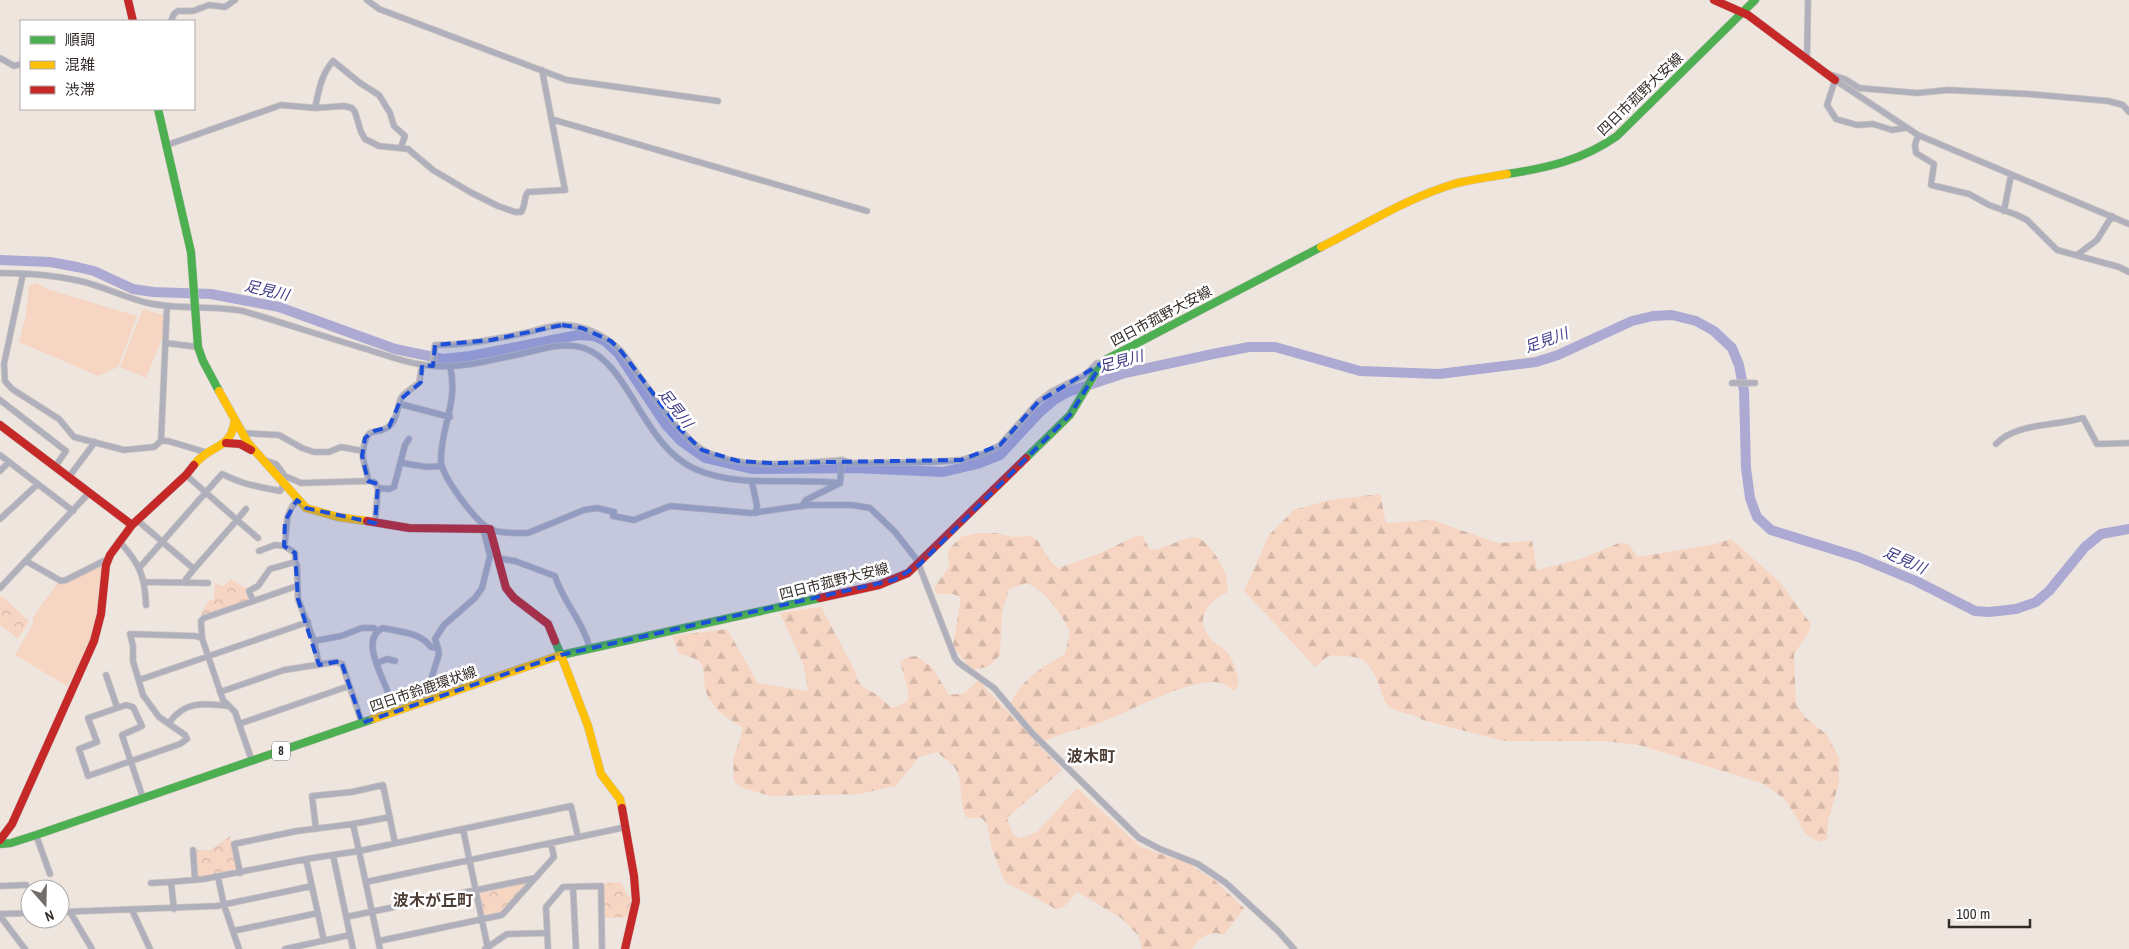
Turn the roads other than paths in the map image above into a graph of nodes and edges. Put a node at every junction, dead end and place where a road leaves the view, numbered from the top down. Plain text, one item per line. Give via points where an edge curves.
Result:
1 (128, 0) edge
2 (235, 0) edge
3 (367, 0) edge
4 (1714, 0) edge
5 (1756, 0) edge
6 (1808, 0) edge
7 (1742, 13) junction
8 (133, 20) edge
9 (171, 20) edge
10 (0, 58) edge
11 (1807, 61) junction
12 (20, 64) edge
13 (542, 70) junction
14 (1824, 73) junction
15 (1835, 80) junction
16 (718, 101) dead end
17 (316, 108) junction
18 (158, 110) edge
19 (2129, 112) edge
20 (551, 119) junction
21 (1905, 128) junction
22 (1918, 135) junction
23 (167, 144) junction
24 (401, 147) junction
25 (2011, 175) junction
26 (868, 211) dead end
27 (2004, 211) junction
28 (2112, 216) junction
29 (2129, 224) edge
30 (2077, 255) junction
31 (2129, 272) edge
32 (0, 273) edge
33 (24, 274) junction
34 (167, 306) junction
35 (196, 308) junction
36 (166, 343) junction
37 (198, 347) junction
38 (1102, 363) junction
39 (422, 365) junction
40 (2, 366) edge
41 (433, 366) junction
42 (450, 366) junction
43 (1734, 383) dead end
44 (1753, 383) dead end
45 (0, 400) edge
46 (400, 404) junction
47 (450, 417) junction
48 (235, 418) junction
49 (0, 425) edge
50 (242, 433) junction
51 (409, 439) dead end
52 (161, 441) junction
53 (95, 442) junction
54 (226, 442) junction
55 (2129, 443) edge
56 (1996, 444) dead end
57 (363, 451) junction
58 (205, 452) junction
59 (257, 453) junction
60 (0, 455) edge
61 (842, 460) junction
62 (9, 462) junction
63 (402, 463) junction
64 (442, 466) junction
65 (54, 467) junction
66 (0, 471) edge
67 (186, 476) junction
68 (68, 478) junction
69 (283, 480) junction
70 (368, 481) junction
71 (752, 482) junction
72 (840, 483) junction
73 (38, 484) junction
74 (378, 488) junction
75 (89, 493) junction
76 (206, 493) junction
77 (297, 500) junction
78 (802, 506) junction
79 (246, 509) dead end
80 (72, 511) junction
81 (756, 513) junction
82 (0, 519) edge
83 (237, 520) junction
84 (134, 522) junction
85 (375, 522) junction
86 (486, 529) junction
87 (258, 538) dead end
88 (119, 541) junction
89 (163, 542) junction
90 (284, 546) junction
91 (259, 551) dead end
92 (497, 558) junction
93 (108, 559) junction
94 (26, 561) junction
95 (295, 562) junction
96 (919, 565) junction
97 (140, 568) junction
98 (194, 570) junction
99 (186, 579) dead end
100 (145, 582) junction
101 (208, 583) dead end
102 (297, 586) junction
103 (0, 588) edge
104 (253, 601) junction
105 (146, 605) dead end
106 (308, 622) junction
107 (374, 628) dead end
108 (202, 638) junction
109 (314, 641) junction
110 (438, 648) junction
111 (590, 649) junction
112 (561, 655) junction
113 (208, 657) junction
114 (395, 661) dead end
115 (377, 663) junction
116 (319, 665) junction
117 (106, 675) dead end
118 (139, 680) junction
119 (349, 686) junction
120 (220, 692) junction
121 (424, 702) junction
122 (228, 706) junction
123 (117, 708) junction
124 (393, 713) junction
125 (169, 723) junction
126 (362, 723) junction
127 (240, 724) junction
128 (130, 760) junction
129 (252, 761) junction
130 (143, 798) junction
131 (390, 817) junction
132 (353, 824) junction
133 (626, 827) junction
134 (316, 829) junction
135 (463, 829) junction
136 (36, 835) junction
137 (578, 837) junction
138 (0, 840) edge
139 (395, 843) junction
140 (551, 843) junction
141 (0, 844) edge
142 (192, 850) dead end
143 (359, 851) junction
144 (333, 855) junction
145 (306, 859) junction
146 (469, 860) junction
147 (240, 872) junction
148 (50, 874) dead end
149 (218, 877) junction
150 (535, 878) junction
151 (195, 880) junction
152 (171, 882) junction
153 (366, 882) junction
154 (151, 883) dead end
155 (20, 885) edge
156 (0, 886) edge
157 (312, 886) junction
158 (573, 887) junction
159 (476, 891) junction
160 (224, 905) junction
161 (174, 909) junction
162 (132, 910) junction
163 (70, 912) joint
164 (372, 912) junction
165 (318, 913) junction
166 (20, 914) edge
167 (0, 915) edge
168 (346, 917) junction
169 (482, 920) junction
170 (233, 931) junction
171 (547, 933) junction
172 (350, 935) junction
173 (324, 941) junction
174 (378, 941) junction
175 (25, 949) edge
176 (92, 949) edge
177 (150, 949) edge
178 (239, 949) edge
179 (285, 949) edge
180 (353, 949) edge
181 (380, 949) edge
182 (487, 949) edge
183 (548, 949) edge
184 (576, 949) edge
185 (602, 949) edge
186 (625, 949) edge
187 (1294, 949) edge

1 - 8 main road
2 - 9 street via 225,7 209,5 193,12 178,11
3 - 13 street via 380,9
4 - 7 main road
5 - 7 main road, 四日市菰野大安線
6 - 11 street
7 - 11 main road
7 - 38 main road, 四日市菰野大安線 via 1617,136 1593,153 1570,162 1461,183 1409,201
10 - 12 street via 14,66
11 - 14 main road
13 - 16 street via 567,80
13 - 20 street
14 - 15 main road
14 - 19 street via 1845,79 1859,88 1918,93 1948,90 2028,94 2108,101 2123,105
15 - 21 street
15 - 21 street via 1828,105 1836,119 1892,130
17 - 23 street via 281,106
17 - 24 street via 352,108 365,139 380,146
17 - 24 street via 321,81 333,61 379,95 394,126 405,136
18 - 23 main road
20 - 24 street via 565,190 528,192 521,212 498,206 470,192
20 - 26 street
21 - 22 street
22 - 25 street
22 - 27 street via 1916,153 1934,164 1931,185 1969,194
23 - 35 main road via 192,252
25 - 27 street
25 - 28 street
27 - 30 street via 2027,220 2057,250
28 - 29 street
28 - 30 street via 2097,240
30 - 31 street
32 - 33 street
33 - 34 street via 80,281 121,296
33 - 40 street
34 - 35 street
34 - 36 street
35 - 37 main road
35 - 39 street via 243,311
36 - 37 street
36 - 52 street
37 - 48 main road
38 - 61 street via 1097,362 1085,375 1051,392 1000,444 984,453 961,460 930,462 852,463
38 - 96 main road, 四日市菰野大安線 via 1070,415
39 - 41 street
39 - 46 street via 419,383 404,395
40 - 53 street via 5,381 12,389 59,419 74,437
41 - 42 street
41 - 61 street via 435,347 491,340 562,325 582,328 611,341 621,351 680,429 702,450 756,463
42 - 47 street via 453,391
42 - 71 street via 554,346 585,348 603,358 667,449 693,468 713,476
43 - 44 street
45 - 65 street via 66,451
46 - 47 street
46 - 57 street via 388,428 367,435
47 - 64 street via 441,454
48 - 50 main road
48 - 54 main road via 233,433
49 - 65 main road
50 - 57 street via 278,435 314,452 329,452 341,447
50 - 59 main road
51 - 63 street
52 - 53 street via 154,447 124,450
52 - 58 street via 168,440
53 - 68 street
54 - 58 main road
54 - 59 main road via 240,444
55 - 56 street via 2097,444 2083,418 2022,428 2003,436
57 - 70 street
58 - 67 main road
59 - 69 main road
60 - 62 street
61 - 72 street
62 - 66 street
62 - 73 street
63 - 64 street via 427,468
63 - 74 street via 394,488
64 - 86 street via 448,481
65 - 68 main road
67 - 76 street
67 - 84 main road
68 - 75 main road
69 - 70 street via 305,484
69 - 76 street via 280,491 251,486 222,474
69 - 77 main road
70 - 74 street
71 - 72 street
71 - 81 street
72 - 78 street via 806,500
73 - 80 street
73 - 82 street
74 - 85 street
75 - 80 street
75 - 84 main road
76 - 83 street
76 - 89 street
77 - 85 main road via 306,508
77 - 90 street via 285,521 287,535
78 - 81 street
78 - 96 street via 870,508 906,544
79 - 83 street
80 - 94 street
81 - 86 street via 670,506 634,520 594,508 528,533
83 - 87 street
83 - 98 street
84 - 88 main road
84 - 89 street
85 - 86 main road via 409,528
86 - 92 main road
86 - 110 street via 490,556 482,588 444,625 435,639
88 - 93 main road
88 - 97 street
89 - 97 street
89 - 98 street
90 - 91 street via 275,545
90 - 95 street via 296,553
92 - 111 street via 555,576 564,600 586,632
92 - 112 main road via 508,592 548,624
93 - 94 street via 61,581
93 - 138 main road via 94,642 12,824
94 - 103 street
95 - 102 street
95 - 104 street via 270,568 258,586 249,591
96 - 111 main road, 四日市菰野大安線 via 879,585
96 - 187 street via 959,663 994,688 1032,733 1139,838 1215,875 1237,892
97 - 100 street
98 - 99 street
100 - 101 street
100 - 105 street
102 - 104 street
102 - 106 street via 298,599
104 - 108 street via 204,618 201,621
106 - 109 street
106 - 113 street
107 - 109 street via 362,628
108 - 113 street
108 - 118 street via 130,634
109 - 116 street
110 - 115 street via 431,647 419,636 384,628 378,631 373,641
110 - 121 street
111 - 112 main road, 四日市菰野大安線
112 - 121 main road, 四日市鈴鹿環状線 / 8
112 - 133 main road via 588,726 601,774 620,799
113 - 118 street
113 - 120 street
114 - 115 street via 387,659
115 - 124 street
116 - 119 street via 342,664
116 - 120 street via 284,670
117 - 123 street
118 - 125 street via 143,696 159,717
119 - 126 street
119 - 127 street
120 - 122 street
121 - 124 main road, 四日市鈴鹿環状線 / 8
122 - 125 street via 205,703 177,711
122 - 127 street
123 - 128 street via 126,704 133,707 142,726 122,735
123 - 128 street via 88,718 97,742 79,749 88,776
124 - 126 main road, 四日市鈴鹿環状線 / 8
125 - 128 street via 187,739
126 - 129 main road, 四日市鈴鹿環状線 / 8
127 - 129 street
128 - 130 street
129 - 130 main road, 四日市鈴鹿環状線 / 8
130 - 136 main road, 四日市鈴鹿環状線 / 8
131 - 132 street
131 - 134 street via 383,785 312,796
131 - 139 street
132 - 134 street
132 - 143 street
133 - 137 street
133 - 186 main road via 636,901
134 - 147 street via 234,844
135 - 137 street via 571,806
135 - 139 street
135 - 146 street
136 - 141 main road, 四日市鈴鹿環状線 / 8
136 - 148 street
137 - 140 street
139 - 143 street
140 - 146 street
140 - 150 street via 554,857
142 - 151 street
143 - 144 street
143 - 153 street
144 - 145 street
144 - 168 street
145 - 147 street
145 - 157 street
146 - 153 street
146 - 159 street
147 - 149 street
149 - 151 street
149 - 160 street
150 - 159 street
150 - 169 street via 502,915
151 - 152 street
152 - 154 street
152 - 161 street
153 - 164 street
155 - 156 street
157 - 160 street
157 - 165 street
158 - 171 street via 563,887 546,907
158 - 184 street
158 - 185 street via 601,886
159 - 164 street
159 - 169 street
160 - 161 street
160 - 170 street
161 - 162 street
162 - 163 street
162 - 177 street
163 - 176 street
164 - 168 street
164 - 174 street
165 - 170 street
165 - 173 street
166 - 167 street
167 - 175 street
168 - 172 street
169 - 174 street
169 - 182 street
170 - 178 street
171 - 182 street via 507,934
171 - 183 street
172 - 173 street
172 - 180 street
173 - 179 street
174 - 181 street

